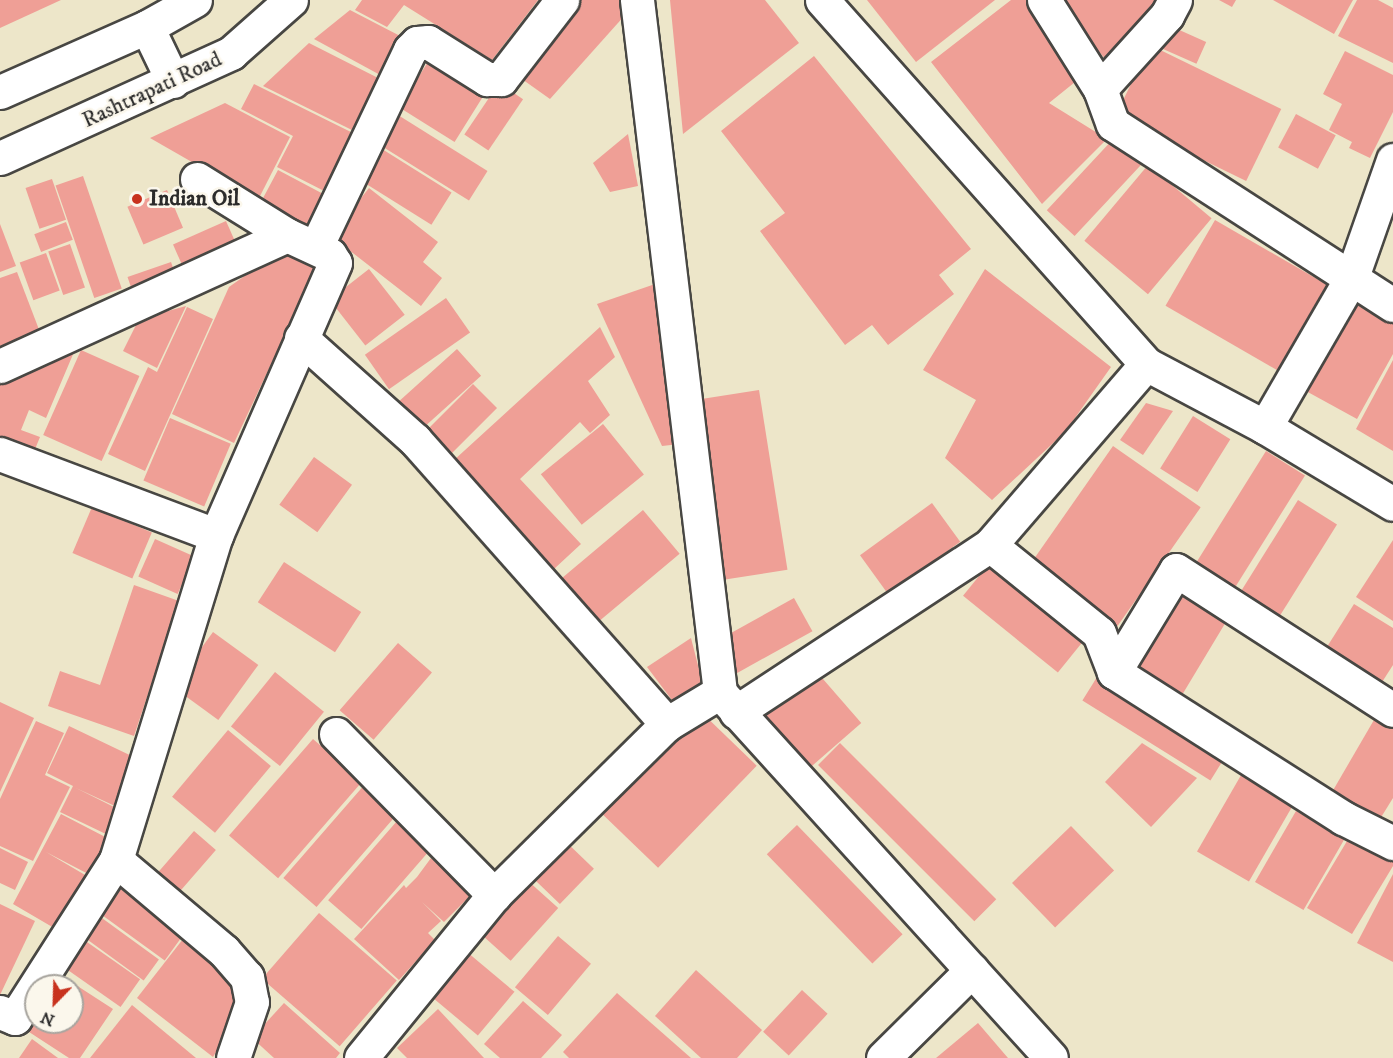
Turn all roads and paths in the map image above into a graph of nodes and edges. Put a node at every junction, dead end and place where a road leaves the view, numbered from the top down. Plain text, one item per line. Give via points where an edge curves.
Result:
1 (195, 0) edge
2 (291, 0) edge
3 (562, 0) edge
4 (638, 0) edge
5 (822, 0) edge
6 (1044, 0) edge
7 (1175, 0) edge
8 (147, 27) junction
9 (173, 81) junction
10 (1100, 89) junction
11 (0, 92) edge
12 (0, 158) edge
13 (1393, 160) edge
14 (197, 179) dead end
15 (302, 241) junction
16 (1352, 277) junction
17 (1393, 305) edge
18 (301, 338) junction
19 (1146, 364) junction
20 (0, 366) edge
21 (1265, 427) junction
22 (0, 453) edge
23 (1393, 504) edge
24 (216, 535) junction
25 (990, 545) junction
26 (1114, 672) junction
27 (728, 702) junction
28 (1393, 710) edge
29 (667, 724) junction
30 (336, 734) dead end
31 (1393, 843) edge
32 (116, 860) junction
33 (494, 895) junction
34 (972, 970) junction
35 (0, 1012) edge
36 (233, 1058) edge
37 (361, 1058) edge
38 (883, 1058) edge
39 (1051, 1058) edge

1 - 8 street
2 - 9 street, Rashtrapati Road via 231,53
3 - 15 street via 501,79 487,79 428,42 410,50
4 - 27 street
5 - 19 street
6 - 10 street
7 - 10 street via 1167,15
8 - 9 street
8 - 11 street
9 - 12 street, Rashtrapati Road
10 - 16 street via 1113,124
13 - 16 street
14 - 15 street
15 - 18 street via 330,255 335,268
15 - 20 street
16 - 17 street
16 - 21 street
18 - 24 street
18 - 29 street via 415,440
19 - 21 street
19 - 25 street
21 - 23 street
22 - 24 street
24 - 32 street
25 - 26 street via 1099,633
25 - 27 street
26 - 28 street via 1176,570
26 - 31 street via 1343,818
27 - 29 street
27 - 34 street
29 - 33 street
30 - 33 street
32 - 35 street via 15,1018
32 - 36 street via 224,951 247,976 252,1002
33 - 37 street
34 - 38 street
34 - 39 street

